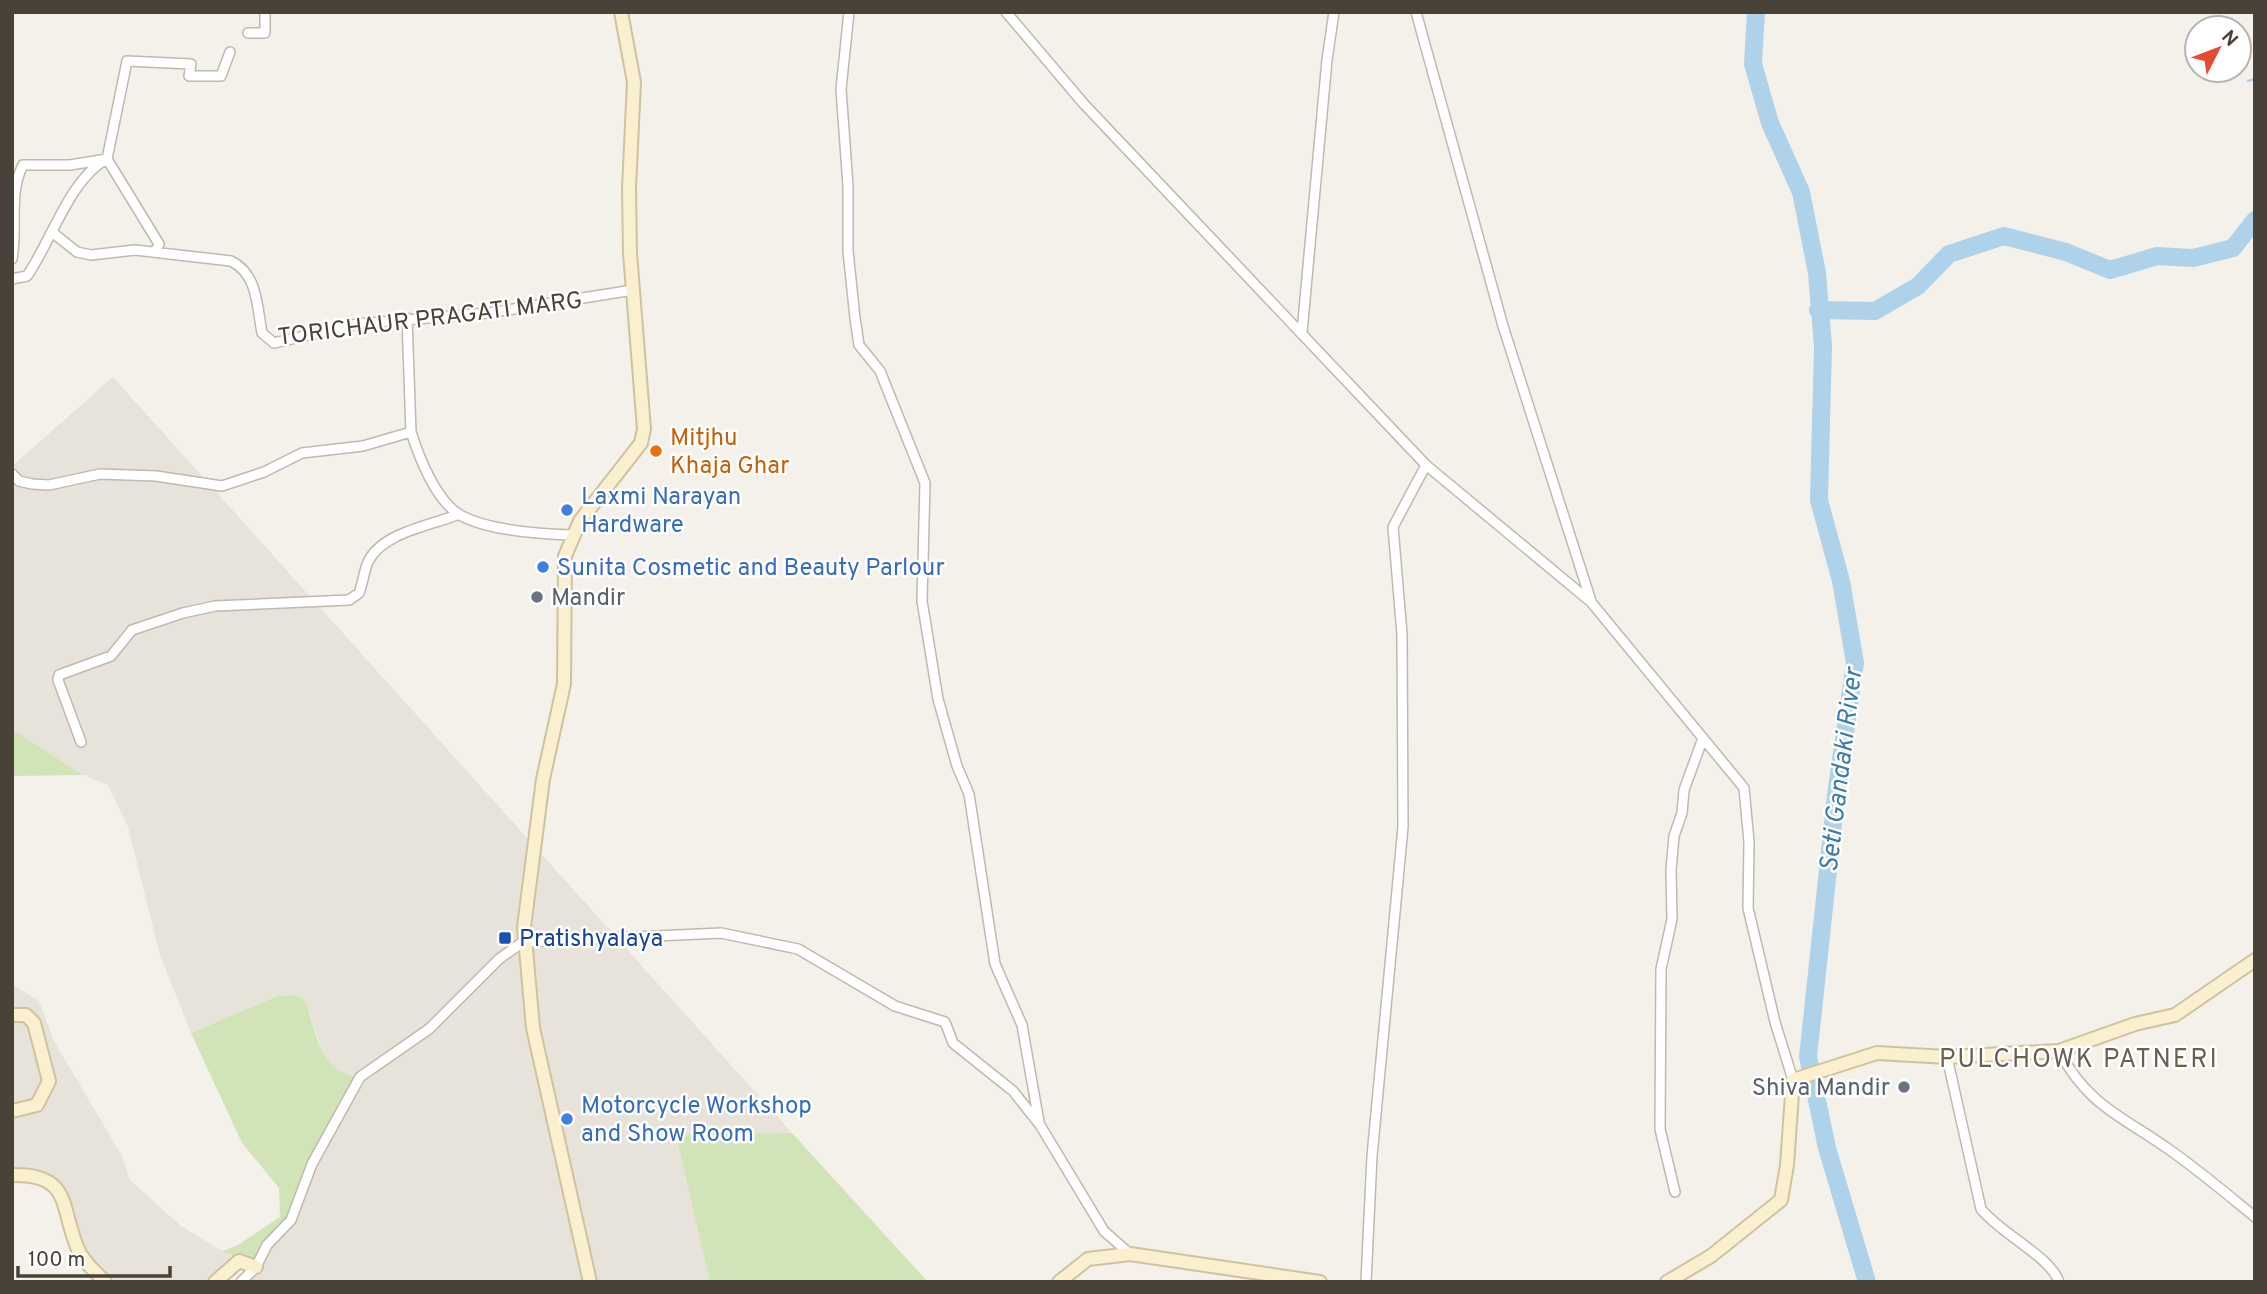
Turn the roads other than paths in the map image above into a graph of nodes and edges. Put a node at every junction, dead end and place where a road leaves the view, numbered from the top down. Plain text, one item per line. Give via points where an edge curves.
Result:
1 (265, 12) edge
2 (621, 12) edge
3 (849, 12) edge
4 (1006, 12) edge
5 (1334, 12) edge
6 (1416, 12) edge
7 (248, 33) dead end
8 (230, 52) dead end
9 (107, 159) junction
10 (53, 233) junction
11 (155, 251) junction
12 (12, 258) edge
13 (12, 279) edge
14 (633, 290) junction
15 (407, 318) junction
16 (1302, 332) junction
17 (411, 432) junction
18 (1426, 466) junction
19 (12, 474) edge
20 (459, 514) junction
21 (572, 535) junction
22 (1591, 603) junction
23 (1703, 738) junction
24 (81, 742) dead end
25 (523, 942) junction
26 (2255, 960) edge
27 (12, 1015) edge
28 (2059, 1051) junction
29 (1947, 1057) junction
30 (1793, 1080) junction
31 (12, 1111) edge
32 (1040, 1125) junction
33 (12, 1175) edge
34 (1675, 1192) dead end
35 (2255, 1217) edge
36 (1130, 1254) junction
37 (256, 1267) junction
38 (105, 1282) edge
39 (215, 1282) edge
40 (241, 1282) edge
41 (590, 1282) edge
42 (1059, 1282) edge
43 (1320, 1282) edge
44 (1366, 1282) edge
45 (1667, 1282) edge
46 (2059, 1282) edge

1 - 7 street via 265,33
2 - 14 main road via 634,82 629,188
3 - 32 street via 841,89 848,251 859,345 880,371 925,483 922,601 937,698 969,794 995,964 1022,1025
4 - 16 street via 1083,103
5 - 16 street
6 - 22 street via 1503,326
8 - 9 street via 221,76 189,76 191,64 127,61
9 - 10 street via 90,167
9 - 11 street via 159,244
9 - 12 street via 23,165 13,183
10 - 11 street via 84,254
10 - 13 street via 45,239 27,276
11 - 15 street, TORICHAUR PRAGATI MARG via 241,266 252,282 262,333 274,343
14 - 15 street, TORICHAUR PRAGATI MARG via 488,313
14 - 21 main road via 643,437
15 - 17 street
16 - 18 street
17 - 19 street via 362,446 302,453 222,486 100,474 49,485 19,481
17 - 20 street via 435,486
18 - 22 street
18 - 44 street via 1393,527 1402,634 1403,827 1373,1142
20 - 21 street via 515,529
20 - 24 street via 382,545 369,560 359,593 349,600 215,606 132,630 111,656 59,675
21 - 25 main road via 564,564 564,684 543,779
22 - 23 street
23 - 30 street via 1744,788 1748,908
23 - 34 street via 1684,790 1672,846 1673,912 1659,1002 1660,1129
25 - 32 street via 721,933 798,948 895,1006 945,1022 953,1043 1013,1091
25 - 37 street via 499,959 429,1029 360,1077 312,1164 291,1220 267,1245
25 - 41 main road via 533,1028
26 - 28 main road via 2175,1015
27 - 31 main road via 26,1015 34,1023 49,1082 37,1105
28 - 29 main road
28 - 35 street via 2082,1089 2101,1106 2174,1152
29 - 30 main road via 1877,1053
29 - 46 street via 1980,1209 1995,1226 2055,1269
30 - 45 main road via 1781,1200 1711,1256
32 - 36 street via 1104,1231
33 - 38 main road via 37,1174 61,1193 78,1250
36 - 42 main road via 1088,1259
36 - 43 main road
37 - 39 main road via 239,1261
37 - 40 street

